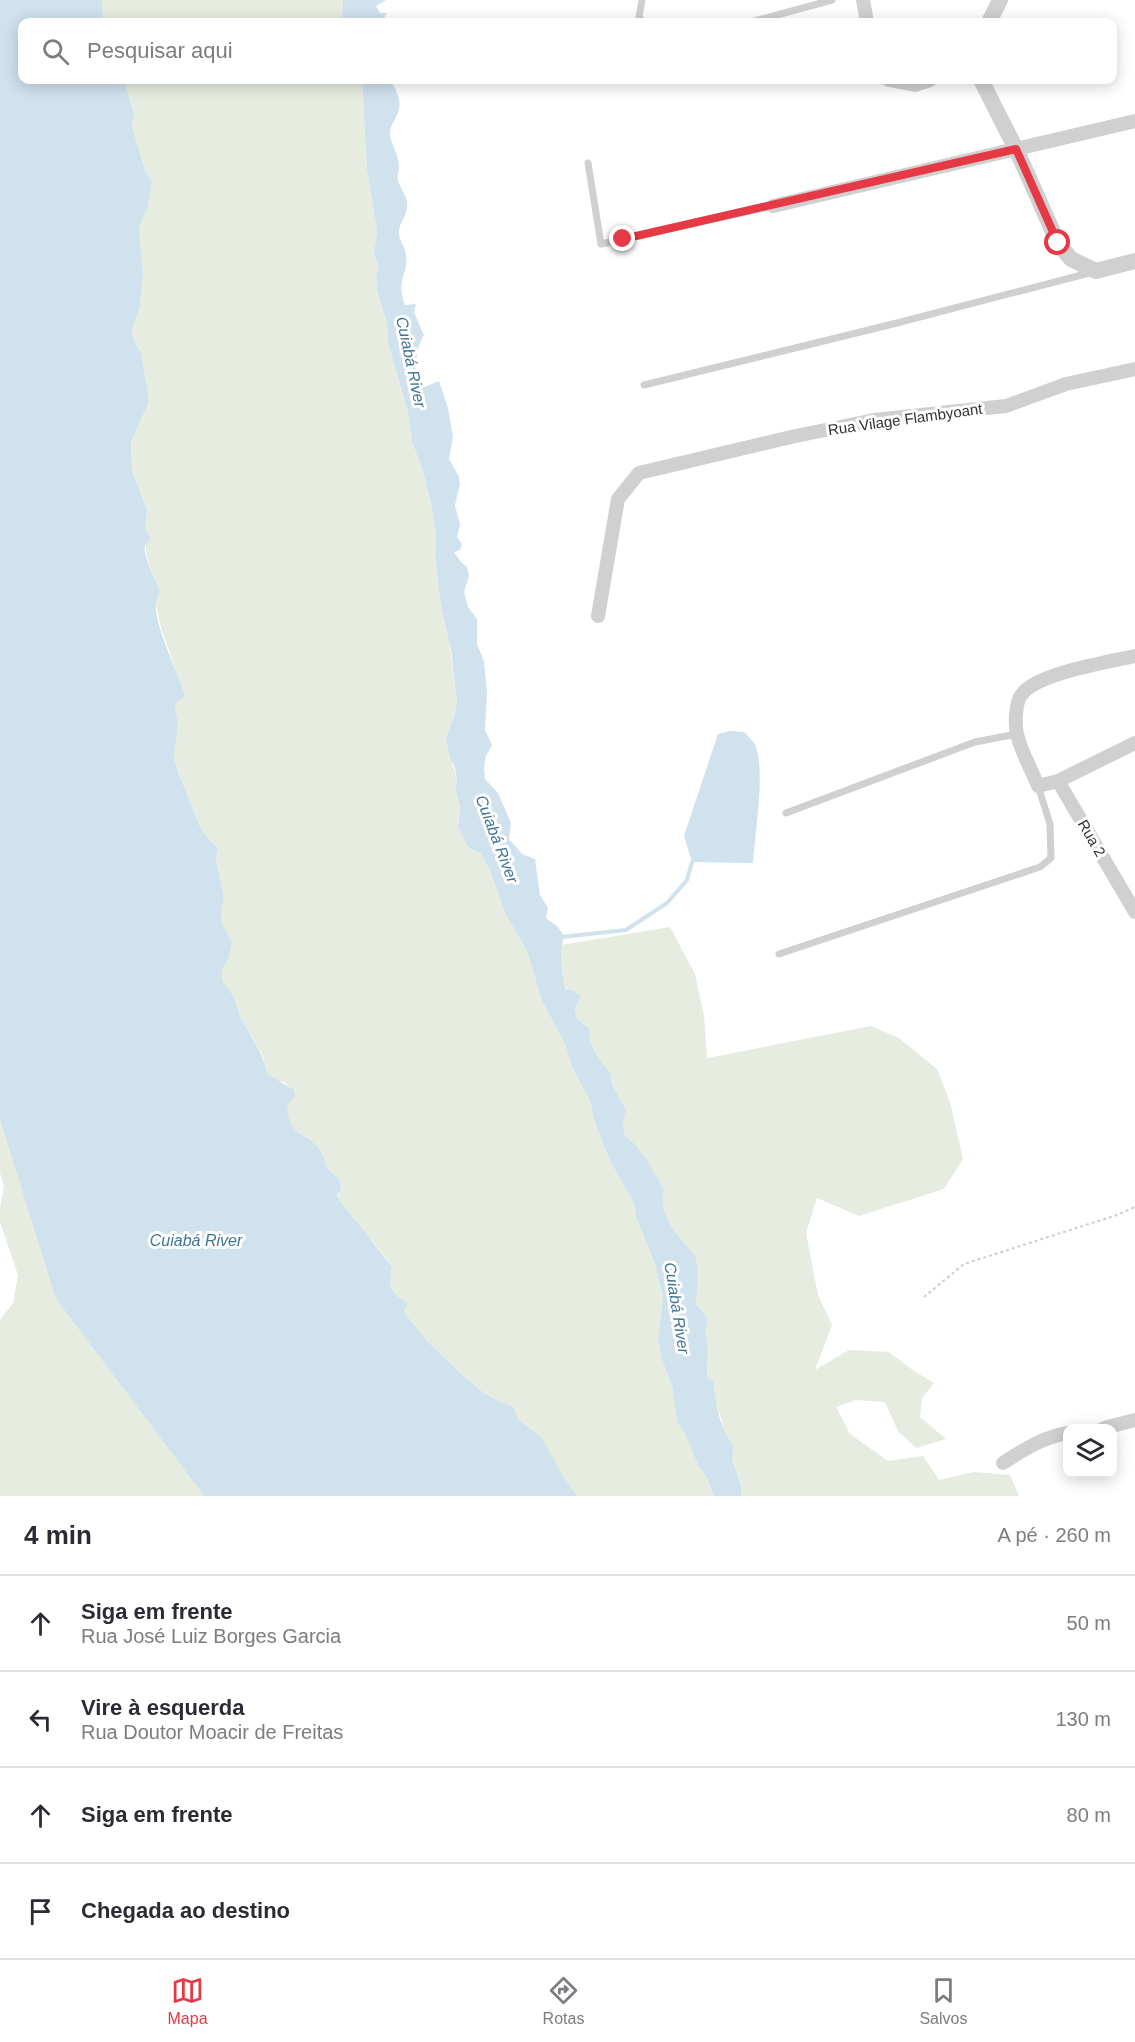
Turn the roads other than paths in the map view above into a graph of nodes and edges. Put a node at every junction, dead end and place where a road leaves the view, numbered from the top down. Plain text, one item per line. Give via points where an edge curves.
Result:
1 (642, 0) edge
2 (832, 0) edge
3 (863, 0) edge
4 (1000, 0) edge
5 (640, 18) edge
6 (766, 18) edge
7 (866, 18) edge
8 (991, 18) edge
9 (983, 84) edge
10 (1135, 121) edge
11 (1016, 149) junction
12 (588, 163) dead end
13 (773, 206) joint
14 (1135, 261) edge
15 (1096, 271) junction
16 (1135, 369) edge
17 (644, 385) dead end
18 (598, 616) dead end
19 (1135, 656) edge
20 (1017, 734) junction
21 (1135, 743) edge
22 (1058, 781) junction
23 (1038, 786) junction
24 (786, 813) dead end
25 (1135, 912) edge
26 (779, 954) dead end
27 (1135, 1420) edge
28 (1117, 1425) edge
29 (1063, 1434) edge
30 (1003, 1463) dead end

1 - 5 lane
2 - 6 lane
3 - 7 street
4 - 8 street
9 - 11 street
10 - 11 street
11 - 13 street
11 - 15 street via 1058,243 1071,259
12 - 13 lane via 601,244
14 - 15 street
15 - 17 lane
16 - 18 street, Rua Vilage Flambyoant via 1066,384 1006,406 874,420 639,473 618,499
19 - 20 street via 1032,684 1020,695
20 - 23 street
20 - 24 lane via 975,742
21 - 22 street
22 - 23 street
22 - 25 street, Rua 2
23 - 26 lane via 1050,824 1051,858 1040,867
27 - 28 street
29 - 30 street via 1022,1450

